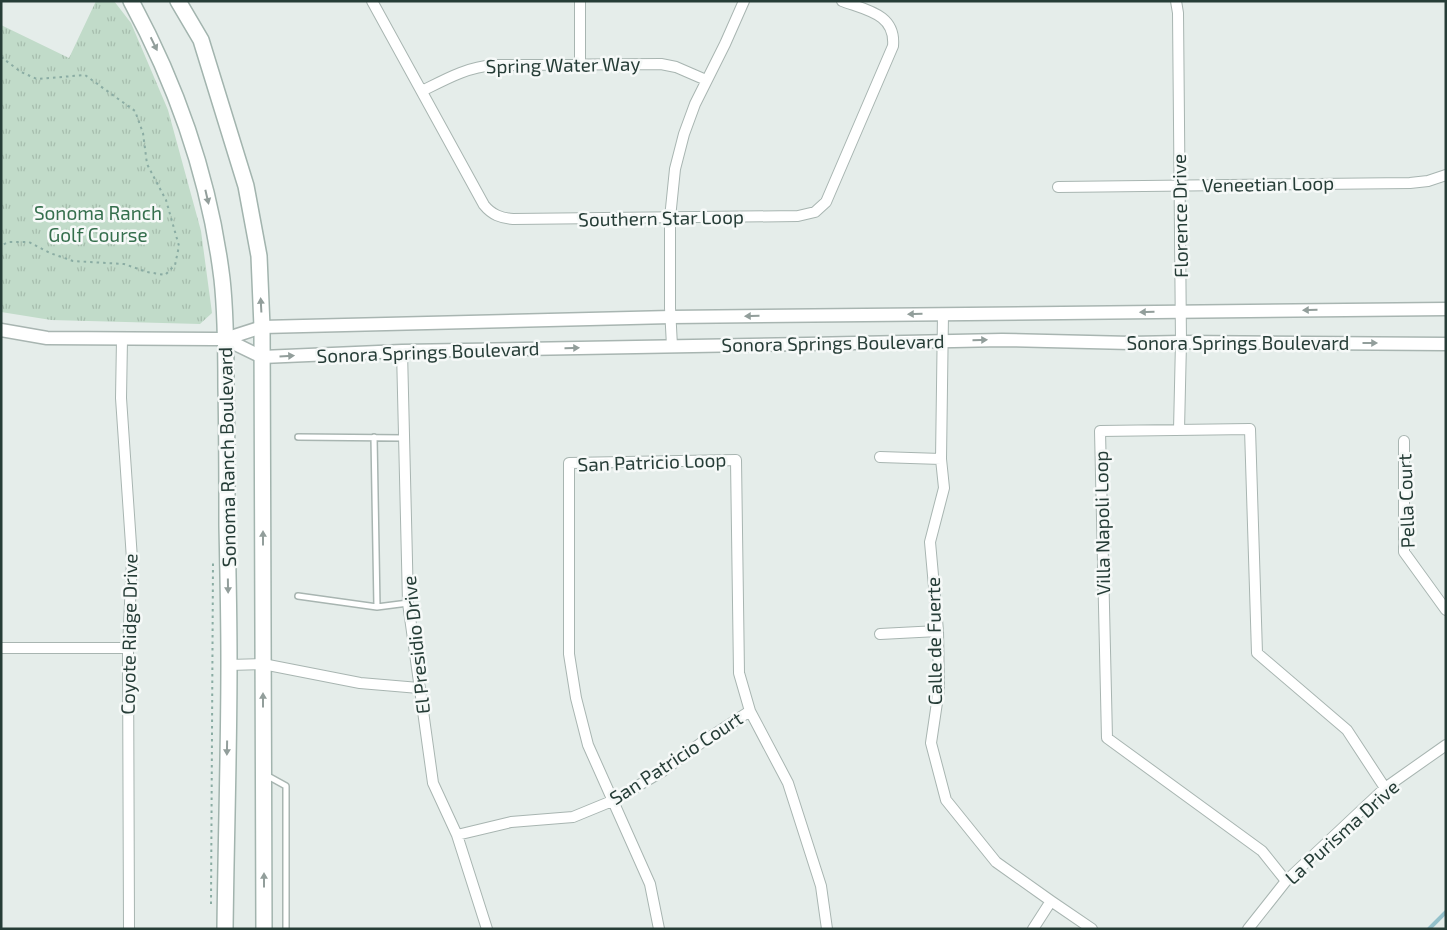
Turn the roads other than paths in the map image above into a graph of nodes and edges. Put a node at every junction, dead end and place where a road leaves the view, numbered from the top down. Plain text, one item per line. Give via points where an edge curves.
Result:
1 (131, 1) edge
2 (178, 1) edge
3 (372, 1) edge
4 (580, 1) edge
5 (744, 1) edge
6 (842, 1) edge
7 (1176, 1) edge
8 (580, 64) junction
9 (706, 80) junction
10 (422, 91) junction
11 (1446, 175) edge
12 (1180, 185) junction
13 (1058, 187) dead end
14 (670, 218) junction
15 (1446, 309) edge
16 (1181, 312) junction
17 (943, 314) junction
18 (671, 317) junction
19 (262, 327) junction
20 (1, 330) edge
21 (122, 339) junction
22 (225, 339) junction
23 (942, 341) junction
24 (1182, 342) junction
25 (1446, 344) edge
26 (672, 346) junction
27 (402, 351) junction
28 (262, 357) junction
29 (1179, 430) junction
30 (298, 437) dead end
31 (374, 437) junction
32 (404, 438) junction
33 (1404, 441) dead end
34 (880, 457) dead end
35 (941, 459) junction
36 (298, 596) dead end
37 (408, 603) junction
38 (377, 607) junction
39 (1446, 610) edge
40 (938, 631) junction
41 (880, 634) dead end
42 (1, 648) edge
43 (128, 648) junction
44 (263, 664) junction
45 (229, 665) junction
46 (419, 688) junction
47 (750, 711) junction
48 (1446, 745) edge
49 (263, 773) junction
50 (1386, 788) junction
51 (612, 801) junction
52 (457, 835) junction
53 (1286, 881) junction
54 (1051, 901) junction
55 (129, 929) edge
56 (225, 929) edge
57 (264, 929) edge
58 (286, 929) edge
59 (487, 929) edge
60 (659, 929) edge
61 (827, 929) edge
62 (1033, 929) edge
63 (1092, 929) edge
64 (1248, 929) edge

1 -> 22 main road, Sonoma Ranch Boulevard via 169,77 202,177 220,267
19 -> 2 main road, Sonoma Ranch Boulevard via 258,256 246,186 201,40
3 - 10 street, Southern Star Loop
4 - 8 street
5 - 9 street
6 - 14 street, Southern Star Loop via 880,16 892,30 893,41 823,206 815,212 798,216
7 - 12 street, Florence Drive
8 - 9 street, Spring Water Way via 661,64
8 - 10 street, Spring Water Way via 483,66 461,72
9 - 14 street via 681,145 673,180
10 - 14 street, Southern Star Loop via 484,205 497,216 513,220
11 - 12 street, Veneetian Loop via 1410,183
12 - 13 street, Veneetian Loop
12 - 16 street, Florence Drive
14 - 18 street
15 -> 16 street, Sonora Springs Boulevard
16 -> 17 street, Sonora Springs Boulevard
16 - 24 street, Florence Drive
17 -> 18 street, Sonora Springs Boulevard
17 - 23 street, Calle de Fuerte
18 - 19 street, Sonora Springs Boulevard
18 - 26 street
19 - 22 street, Sonora Springs Boulevard
19 - 28 main road, Sonoma Ranch Boulevard
20 - 21 street, Sonora Springs Boulevard via 47,338
21 - 22 street, Sonora Springs Boulevard
21 - 43 street, Coyote Ridge Drive via 121,398 132,559
22 - 28 street, Sonora Springs Boulevard
22 -> 45 main road, Sonoma Ranch Boulevard
23 -> 24 street, Sonora Springs Boulevard
23 - 26 street, Sonora Springs Boulevard
23 - 35 street, Calle de Fuerte
24 -> 25 street, Sonora Springs Boulevard
24 - 29 street, Florence Drive
27 -> 26 street, Sonora Springs Boulevard
28 -> 27 street, Sonora Springs Boulevard
27 - 32 street, El Presidio Drive
44 -> 28 main road, Sonoma Ranch Boulevard
29 - 50 street, Villa Napoli Loop via 1250,429 1258,653 1347,730
29 - 53 street, Villa Napoli Loop via 1100,431 1107,738 1262,851
30 - 31 lane
31 - 32 lane
31 - 38 lane
32 - 37 street, El Presidio Drive
33 - 39 street, Pella Court via 1404,552
34 - 35 street
35 - 40 street, Calle de Fuerte via 944,488 930,542
36 - 38 lane
37 - 38 lane
37 - 46 street, El Presidio Drive
40 - 41 street
40 - 54 street, Calle de Fuerte via 938,689 931,743 946,800 996,862
42 - 43 street
43 - 55 street, Coyote Ridge Drive
44 - 45 street
44 - 46 street via 360,683
49 -> 44 main road, Sonoma Ranch Boulevard
45 -> 56 main road, Sonoma Ranch Boulevard
46 - 52 street, El Presidio Drive via 433,783
47 - 51 street, San Patricio Court via 663,771
47 - 51 street, San Patricio Loop via 739,673 736,460 569,463 568,654 588,745
47 - 61 street via 788,783 821,886
48 - 50 street, La Purisma Drive
57 -> 49 main road, Sonoma Ranch Boulevard
49 - 58 lane via 286,786
50 - 53 street, La Purisma Drive
51 - 52 street, San Patricio Court via 573,817 511,822
51 - 60 street via 650,884
52 - 59 street, El Presidio Drive
53 - 64 street, La Purisma Drive
54 - 62 street
54 - 63 street, Calle de Fuerte

